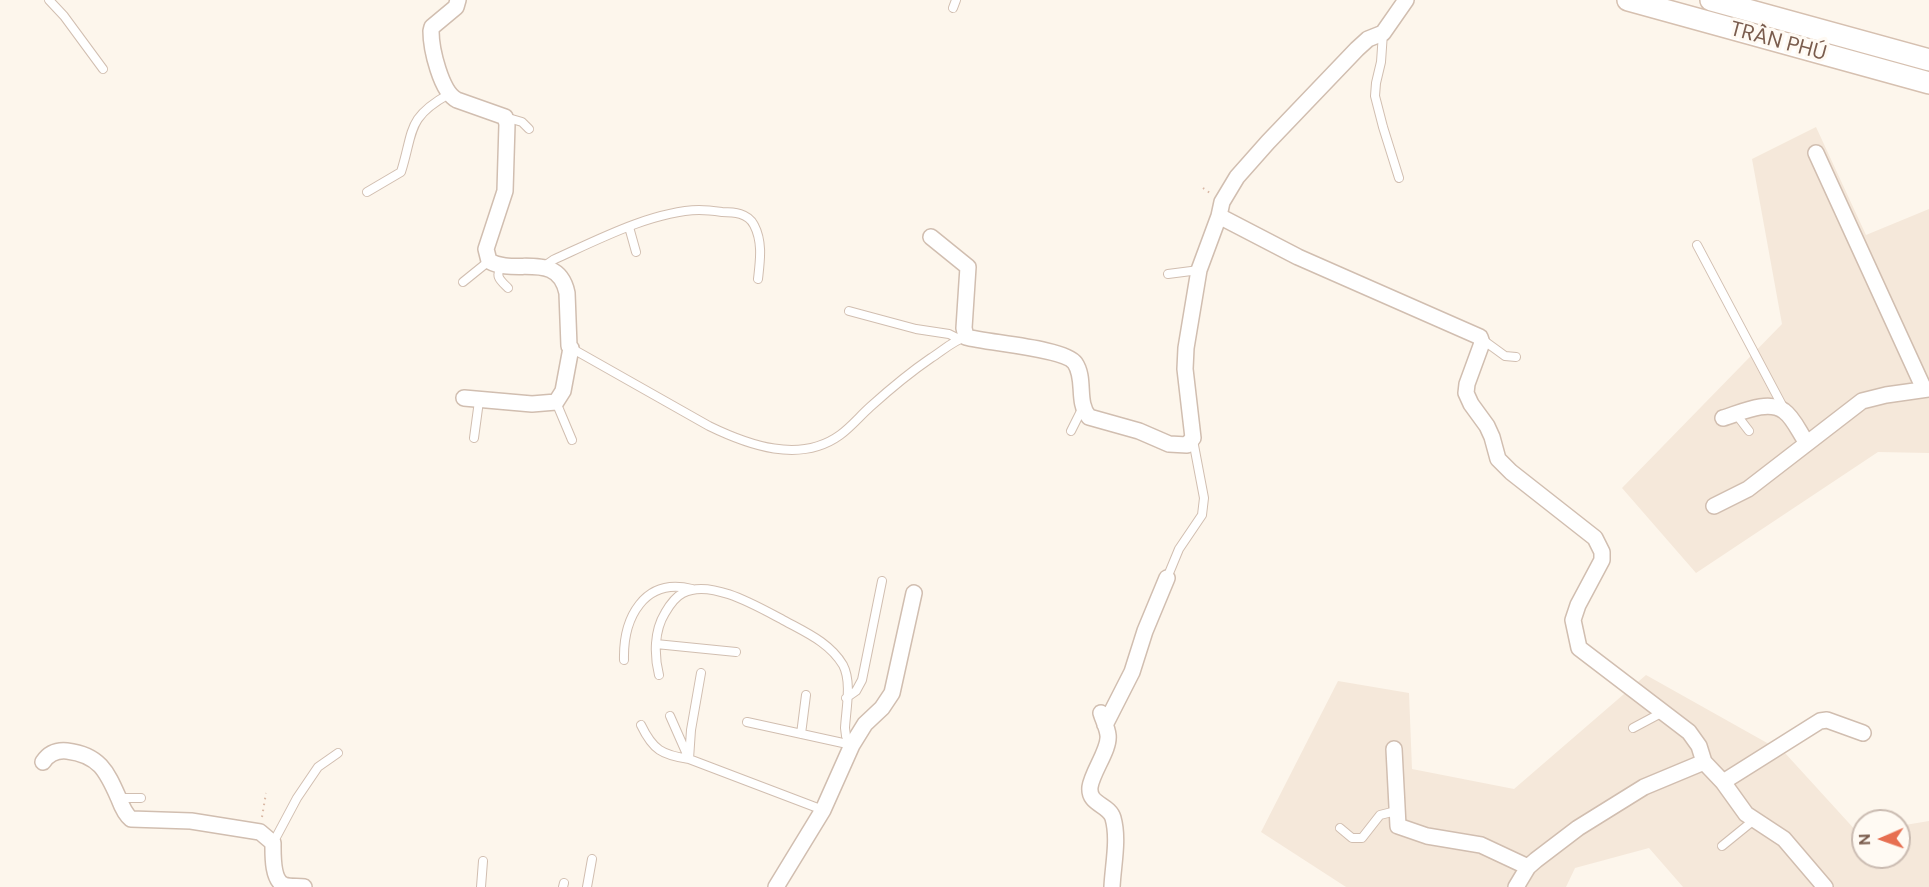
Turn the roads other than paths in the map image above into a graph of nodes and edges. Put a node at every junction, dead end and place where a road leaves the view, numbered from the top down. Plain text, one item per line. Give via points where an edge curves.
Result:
1 (49, 0) edge
2 (458, 0) edge
3 (1406, 0) edge
4 (1628, 0) edge
5 (1711, 0) edge
6 (1383, 33) junction
7 (1929, 60) edge
8 (103, 69) dead end
9 (1929, 83) edge
10 (449, 94) junction
11 (505, 117) junction
12 (529, 129) dead end
13 (1816, 153) dead end
14 (1399, 178) dead end
15 (367, 192) dead end
16 (1219, 216) junction
17 (629, 227) junction
18 (932, 237) dead end
19 (1697, 245) dead end
20 (636, 252) dead end
21 (495, 263) junction
22 (543, 267) junction
23 (1199, 270) junction
24 (1168, 274) dead end
25 (758, 279) dead end
26 (463, 282) dead end
27 (508, 288) dead end
28 (849, 311) dead end
29 (962, 338) junction
30 (1481, 339) junction
31 (571, 348) junction
32 (1516, 357) dead end
33 (1926, 389) edge
34 (471, 399) joint
35 (556, 402) junction
36 (1083, 407) junction
37 (1785, 411) junction
38 (1730, 416) joint
39 (1071, 431) dead end
40 (1749, 431) dead end
41 (474, 438) dead end
42 (1193, 438) junction
43 (572, 440) dead end
44 (1807, 443) junction
45 (1713, 506) dead end
46 (1167, 578) joint
47 (882, 581) dead end
48 (693, 589) junction
49 (914, 593) dead end
50 (656, 644) junction
51 (736, 652) dead end
52 (624, 660) dead end
53 (701, 673) dead end
54 (659, 675) dead end
55 (806, 695) dead end
56 (846, 698) junction
57 (1663, 712) junction
58 (670, 716) dead end
59 (747, 722) dead end
60 (641, 725) dead end
61 (1633, 729) dead end
62 (1863, 733) dead end
63 (801, 734) junction
64 (852, 745) junction
65 (1394, 749) dead end
66 (338, 753) dead end
67 (689, 759) junction
68 (43, 762) dead end
69 (1704, 762) junction
70 (1723, 782) junction
71 (118, 798) junction
72 (141, 798) dead end
73 (823, 810) junction
74 (1396, 811) junction
75 (1754, 820) junction
76 (1340, 828) dead end
77 (273, 843) junction
78 (1722, 846) dead end
79 (592, 860) dead end
80 (483, 861) dead end
81 (1528, 867) junction
82 (304, 887) edge
83 (481, 887) edge
84 (587, 887) edge
85 (776, 887) edge
86 (1112, 887) edge
87 (1516, 887) edge
88 (1823, 887) edge

1 - 8 lane
2 - 10 street via 456,8 431,31 436,62
3 - 6 street
4 - 9 main road, TRẦN PHÚ
5 - 7 main road, TRẦN PHÚ
6 - 14 lane via 1375,96
6 - 16 street via 1357,49 1268,142 1237,177 1222,202
10 - 11 street
10 - 15 lane via 437,100 416,122 401,171
11 - 12 lane via 522,122
11 - 21 street via 505,191 486,249
13 - 33 street
16 - 23 street
16 - 30 street via 1298,257
17 - 20 lane
17 - 22 lane
17 - 25 lane via 673,213 700,210 734,212 747,217 759,239
18 - 29 street via 968,267
19 - 37 lane
21 - 22 street
21 - 26 lane
21 - 27 lane via 498,277
22 - 31 street via 555,272 566,285
23 - 24 lane
23 - 42 street via 1185,369
28 - 29 lane
29 - 31 lane via 907,375 840,436 804,451 750,444 731,437
29 - 36 street via 1048,351 1072,359 1080,375
30 - 32 lane via 1505,356
30 - 57 street via 1466,393 1487,426 1498,459 1595,538 1602,552 1602,560 1573,620 1580,648
31 - 35 street via 563,391
33 - 44 street via 1862,401
34 - 35 street
34 - 41 lane
35 - 43 lane
36 - 39 lane
36 - 42 street via 1094,420 1139,431 1169,444 1187,445
37 - 38 street via 1762,407
37 - 44 street
38 - 40 lane
42 - 46 lane via 1204,498 1202,515 1179,549
44 - 45 street via 1748,489
46 - 86 street via 1132,672 1103,719 1109,737 1090,787 1096,803 1113,815
47 - 56 lane via 862,680
48 - 50 lane via 677,597 667,609 659,622
48 - 52 lane via 667,587 645,598 631,617 624,641
48 - 56 lane via 729,595 821,641 843,666 848,680
49 - 64 street via 892,693
50 - 51 lane
50 - 54 lane
53 - 67 lane
55 - 63 lane
56 - 64 lane via 845,728
57 - 61 lane
57 - 69 street via 1694,738
58 - 67 lane
59 - 63 lane
60 - 67 lane via 649,742 660,751
62 - 70 street via 1827,720 1820,722
63 - 64 lane
64 - 73 street
65 - 74 street
66 - 77 lane via 318,767
67 - 73 lane
68 - 71 street via 53,752 64,750 89,756 104,770
69 - 70 street
69 - 81 street via 1635,793 1578,828
70 - 75 street
71 - 72 lane
71 - 77 street via 131,819 191,821 260,832
73 - 85 street
74 - 76 lane via 1380,815 1362,838 1352,838
74 - 81 street via 1396,822 1401,828 1481,845
75 - 78 lane
75 - 88 street via 1784,839
77 - 82 street via 279,881
79 - 84 lane
80 - 83 lane
81 - 87 street

